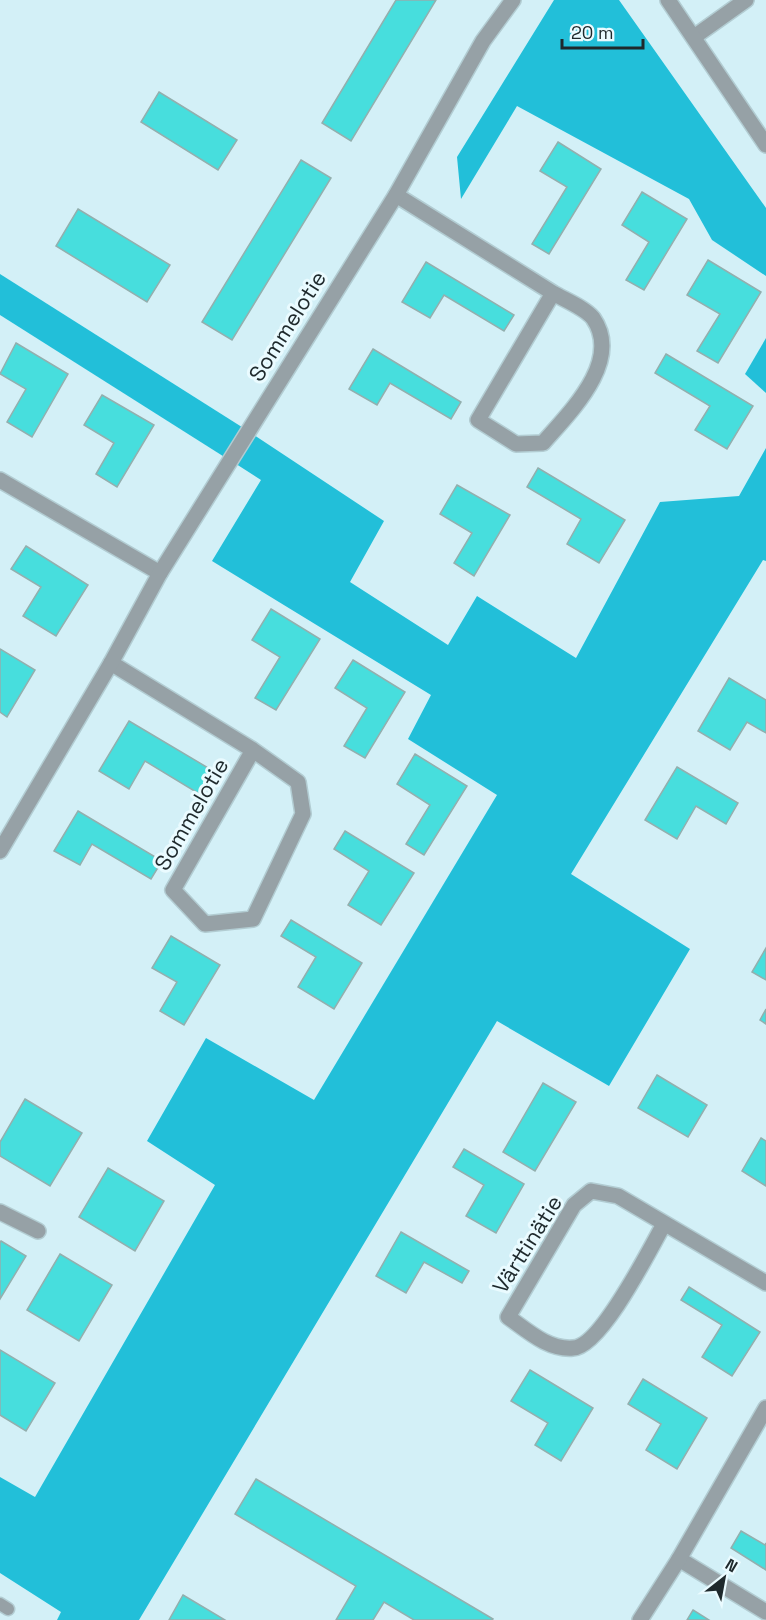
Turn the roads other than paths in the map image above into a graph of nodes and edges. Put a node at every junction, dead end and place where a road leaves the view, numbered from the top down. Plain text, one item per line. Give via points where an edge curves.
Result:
1 (513, 0) edge
2 (668, 0) edge
3 (746, 0) edge
4 (694, 37) junction
5 (766, 145) edge
6 (396, 195) junction
7 (554, 293) junction
8 (2, 486) edge
9 (159, 573) junction
10 (111, 663) junction
11 (253, 750) junction
12 (0, 851) edge
13 (0, 1212) edge
14 (664, 1224) junction
15 (38, 1231) dead end
16 (766, 1283) edge
17 (766, 1408) edge
18 (679, 1559) junction
19 (766, 1612) edge
20 (640, 1620) edge

1 - 6 street, Sommelotie via 483,41
2 - 4 street
3 - 4 street
4 - 5 street
6 - 7 street
6 - 9 street, Sommelotie
7 - 7 street via 478,420 516,444 543,443 579,402 598,369 603,336 591,316
8 - 9 street
9 - 10 street, Sommelotie
10 - 11 street, Sommelotie
10 - 12 street, Sommelotie
11 - 11 street, Sommelotie via 298,782 303,814 253,919 205,924 173,890
13 - 15 street
14 - 14 street, Värttinätie via 594,1338 575,1349 547,1344 508,1317 574,1205 591,1191 618,1196
14 - 16 street, Värttinätie
17 - 18 street
18 - 19 street
18 - 20 street

